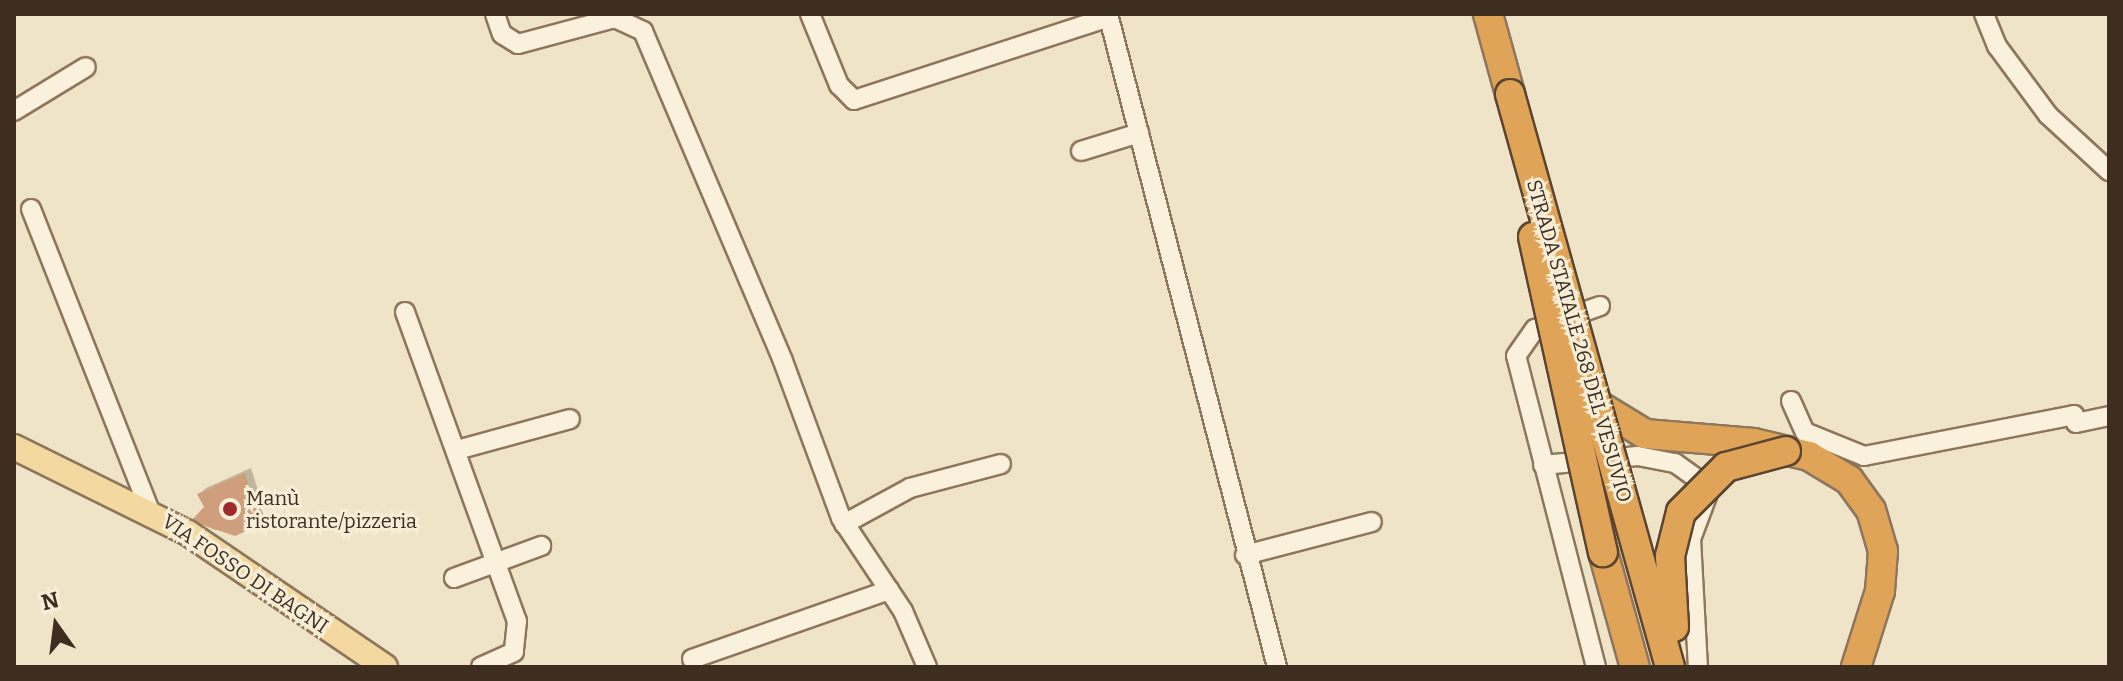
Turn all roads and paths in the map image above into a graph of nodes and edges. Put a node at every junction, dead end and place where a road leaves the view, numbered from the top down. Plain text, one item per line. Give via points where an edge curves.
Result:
1 (495, 14) edge
2 (810, 14) edge
3 (1488, 14) edge
4 (1984, 14) edge
5 (1108, 16) edge
6 (86, 67) dead end
7 (1510, 94) junction
8 (14, 111) edge
9 (1139, 133) junction
10 (1081, 151) dead end
11 (2109, 171) edge
12 (31, 209) dead end
13 (1600, 306) dead end
14 (405, 312) dead end
15 (1791, 401) dead end
16 (1596, 404) junction
17 (2109, 416) edge
18 (570, 419) dead end
19 (14, 447) edge
20 (457, 450) junction
21 (1786, 451) junction
22 (1001, 464) dead end
23 (1543, 465) junction
24 (151, 513) junction
25 (1372, 522) dead end
26 (844, 524) junction
27 (541, 546) dead end
28 (1245, 555) junction
29 (496, 563) junction
30 (454, 578) dead end
31 (889, 590) junction
32 (692, 659) dead end
33 (1858, 660) edge
34 (385, 667) edge
35 (481, 667) edge
36 (927, 667) edge
37 (1277, 667) edge
38 (1596, 667) edge
39 (1635, 667) edge
40 (1670, 667) edge
41 (1684, 667) edge
42 (1698, 667) edge

1 - 26 street via 502,34 518,44 615,18 643,31
2 - 5 street via 839,85 854,100
3 - 7 highway, STRADA STATALE 268 DEL VESUVIO
4 - 11 street via 1997,46 2048,115
5 - 9 street
6 - 8 street
7 - 16 highway, STRADA STATALE 268 DEL VESUVIO, bridge
7 - 39 highway, bridge via 1564,396
9 - 10 street
9 - 28 street
12 - 24 street
13 - 23 street via 1535,329 1516,356
14 - 20 street
15 - 17 street via 1805,432 1864,456 2074,415 2076,423
16 - 21 highway, bridge via 1645,434
16 - 40 highway, STRADA STATALE 268 DEL VESUVIO, bridge
18 - 20 street
19 - 24 main road, VIA FOSSO DI BAGNI
20 - 29 street
21 - 33 highway via 1831,466 1849,480 1880,531 1880,591
21 - 41 highway, bridge via 1726,467 1681,512 1669,581
22 - 26 street via 910,488
23 - 38 street
23 - 42 street via 1638,456 1675,463 1710,488 1690,555
24 - 34 main road, VIA FOSSO DI BAGNI
25 - 28 street
26 - 31 street
27 - 29 street
28 - 37 street
29 - 30 street
29 - 35 street via 520,642
31 - 32 street
31 - 36 street

